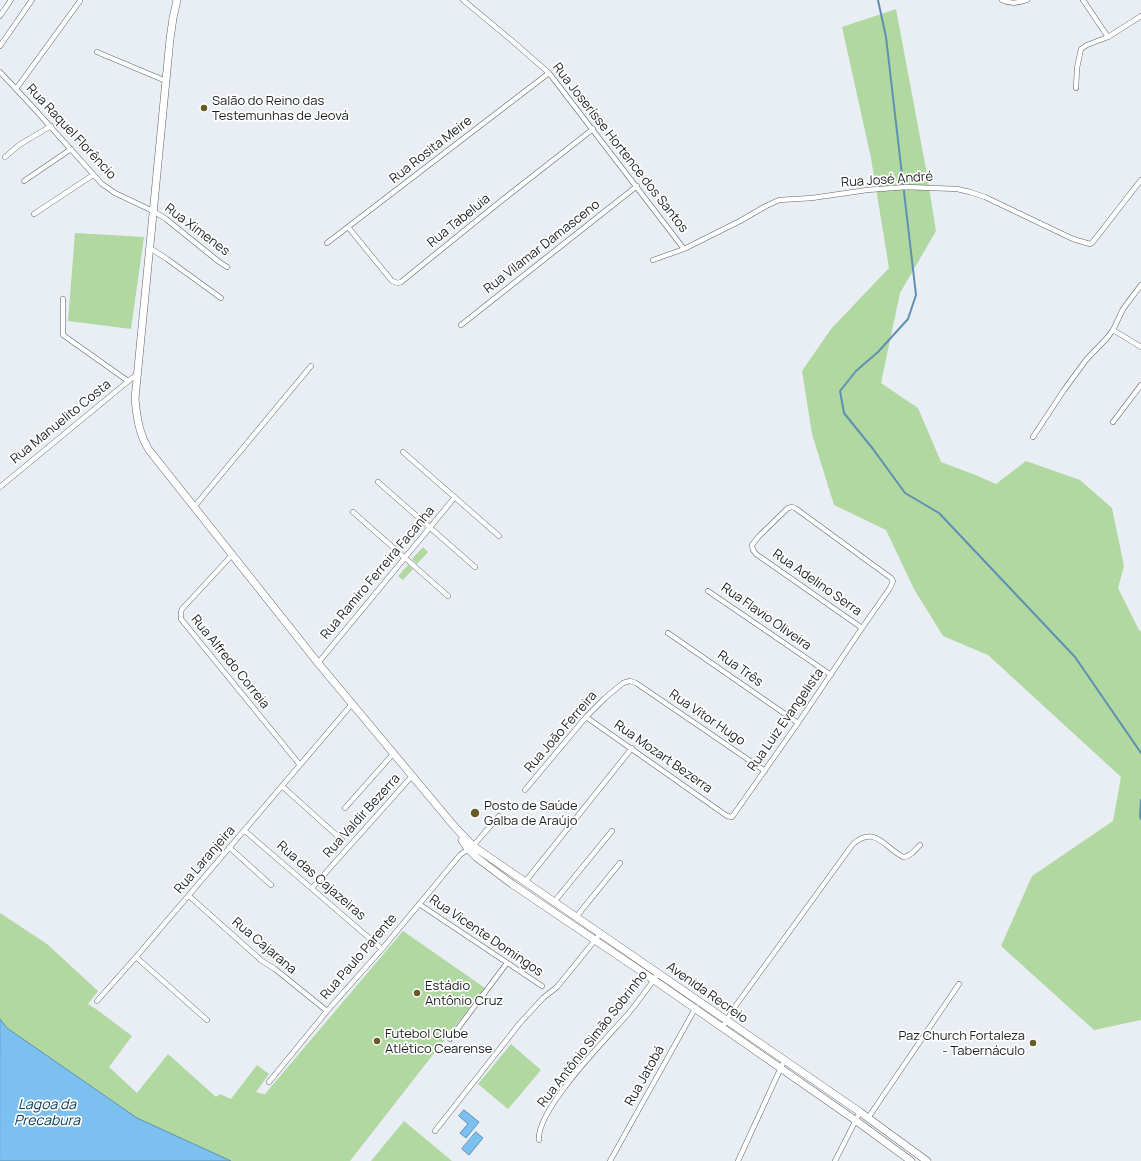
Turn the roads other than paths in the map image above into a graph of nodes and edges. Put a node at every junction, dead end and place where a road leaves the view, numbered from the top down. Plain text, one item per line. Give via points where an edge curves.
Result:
1 (11, 0) edge
2 (32, 0) edge
3 (177, 0) edge
4 (463, 0) edge
5 (1002, 0) edge
6 (1027, 0) edge
7 (1084, 0) edge
8 (80, 1) dead end
9 (0, 16) edge
10 (1141, 16) edge
11 (1108, 37) junction
12 (0, 46) edge
13 (98, 52) dead end
14 (549, 73) junction
15 (1, 74) edge
16 (166, 80) junction
17 (1076, 88) dead end
18 (16, 89) junction
19 (50, 126) junction
20 (593, 129) junction
21 (71, 149) junction
22 (5, 157) dead end
23 (93, 175) junction
24 (1141, 180) edge
25 (24, 181) dead end
26 (636, 186) junction
27 (153, 211) junction
28 (34, 214) dead end
29 (348, 227) junction
30 (327, 243) dead end
31 (150, 248) junction
32 (684, 249) junction
33 (653, 260) dead end
34 (227, 267) dead end
35 (1141, 285) edge
36 (221, 298) dead end
37 (63, 299) dead end
38 (461, 324) dead end
39 (1113, 330) junction
40 (1141, 347) edge
41 (311, 366) dead end
42 (137, 374) junction
43 (128, 381) junction
44 (1141, 385) edge
45 (1113, 422) dead end
46 (1032, 437) dead end
47 (403, 452) dead end
48 (378, 482) dead end
49 (0, 487) edge
50 (455, 497) junction
51 (194, 507) junction
52 (353, 512) dead end
53 (430, 527) junction
54 (499, 536) dead end
55 (756, 554) joint
56 (232, 555) junction
57 (405, 558) junction
58 (475, 567) dead end
59 (708, 591) dead end
60 (448, 596) dead end
61 (861, 629) junction
62 (668, 633) dead end
63 (318, 662) junction
64 (831, 675) junction
65 (636, 683) joint
66 (352, 704) junction
67 (586, 717) junction
68 (798, 723) junction
69 (632, 748) junction
70 (393, 754) junction
71 (300, 765) junction
72 (765, 771) junction
73 (412, 776) junction
74 (282, 786) junction
75 (525, 790) dead end
76 (345, 808) dead end
77 (499, 816) dead end
78 (727, 816) joint
79 (245, 831) junction
80 (612, 831) dead end
81 (342, 840) dead end
82 (920, 845) dead end
83 (230, 848) junction
84 (471, 848) junction
85 (620, 863) dead end
86 (525, 882) junction
87 (271, 885) dead end
88 (312, 888) junction
89 (189, 896) junction
90 (554, 902) junction
91 (419, 904) junction
92 (576, 917) junction
93 (600, 934) junction
94 (595, 940) junction
95 (382, 949) junction
96 (136, 957) junction
97 (507, 963) junction
98 (656, 977) junction
99 (959, 984) dead end
100 (542, 986) dead end
101 (97, 1001) dead end
102 (699, 1002) junction
103 (695, 1009) junction
104 (327, 1011) junction
105 (207, 1020) dead end
106 (726, 1020) junction
107 (722, 1028) junction
108 (450, 1039) dead end
109 (782, 1064) junction
110 (269, 1082) dead end
111 (860, 1112) junction
112 (868, 1118) junction
113 (855, 1120) junction
114 (435, 1131) dead end
115 (540, 1140) dead end
116 (610, 1161) edge
117 (738, 1161) edge
118 (835, 1161) edge
119 (911, 1161) edge
120 (927, 1161) edge

1 - 9 street
2 - 12 street
3 - 16 main road
4 - 14 street, Rua Joserísse Hortence dos Santos
5 - 6 street via 1017,3
7 - 11 street
8 - 18 street
10 - 11 street
11 - 17 street via 1087,45 1080,51
13 - 16 street
14 - 20 street, Rua Joserísse Hortence dos Santos
14 - 29 street, Rua Rosita Meire
15 - 18 street, Rua Raquel Florêncio
16 - 27 main road
18 - 19 street, Rua Raquel Florêncio
19 - 21 street, Rua Raquel Florêncio
19 - 22 street
20 - 26 street, Rua Joserísse Hortence dos Santos
20 - 29 street, Rua Tabeluia via 401,282 392,281
21 - 23 street, Rua Raquel Florêncio
21 - 25 street
23 - 27 street, Rua Raquel Florêncio via 109,190
23 - 28 street
24 - 32 street, Rua José André via 1089,244 975,193 957,189 912,187 779,200
26 - 32 street, Rua Joserísse Hortence dos Santos
26 - 38 street, Rua Vilamar Damasceno
27 - 31 main road
27 - 34 street, Rua Ximenes via 170,221
29 - 30 street, Rua Rosita Meire
31 - 36 street
31 - 42 main road
32 - 33 street, Rua José André
35 - 39 street via 1123,309
37 - 43 street via 63,335
39 - 40 street
39 - 46 street via 1086,360
41 - 51 street
42 - 43 street, Rua Manuelito Costa
42 - 51 main road via 135,399 138,427 143,441
43 - 49 street, Rua Manuelito Costa
44 - 45 street
47 - 50 street
48 - 53 street
50 - 53 street, Rua Ramiro Ferreira Facanha
50 - 54 street
51 - 56 main road
52 - 57 street
53 - 57 street, Rua Ramiro Ferreira Facanha
53 - 58 street
55 - 61 street, Rua Adelino Serra
55 - 61 street, Rua Luiz Evangelista via 752,545 759,536 788,508 795,508 893,580
56 - 63 main road
56 - 71 street, Rua Alfredo Correia via 182,609 181,619
57 - 60 street
57 - 63 street, Rua Ramiro Ferreira Facanha
59 - 64 street, Rua Flavio Oliveira
61 - 64 street, Rua Luiz Evangelista
62 - 68 street, Rua Três
63 - 66 main road
64 - 68 street, Rua Luiz Evangelista
65 - 67 street, Rua João Ferreira via 623,683
65 - 72 street, Rua Vitor Hugo
66 - 70 main road
66 - 71 street, Rua Laranjeira
67 - 69 street, Rua Mozart Bezerra
67 - 75 street, Rua João Ferreira
68 - 72 street, Rua Luiz Evangelista
69 - 78 street, Rua Mozart Bezerra
69 - 86 street
70 - 73 main road
70 - 76 street
71 - 74 street, Rua Laranjeira
72 - 78 street, Rua Luiz Evangelista via 733,817
73 - 84 main road
73 - 88 street, Rua Valdir Bezerra
74 - 79 street, Rua Laranjeira
74 - 81 street
77 - 84 street
79 - 83 street, Rua Laranjeira
79 - 88 street, Rua das Cajazeiras
80 - 90 street
82 - 106 street via 903,857 871,836 866,836 853,844
83 - 87 street
83 - 89 street, Rua Laranjeira
84 - 86 main road, Avenida Recreio
84 - 91 street, Rua Paulo Parente via 460,855
84 - 94 main road, Avenida Recreio via 476,857 512,884
85 - 92 street
86 - 90 main road, Avenida Recreio
88 - 95 street, Rua das Cajazeiras
89 - 96 street, Rua Laranjeira
89 - 104 street, Rua Cajarana via 262,961
90 - 92 main road, Avenida Recreio
91 - 95 street, Rua Paulo Parente
91 - 97 street, Rua Vicente Domingos
92 - 93 main road, Avenida Recreio
93 - 94 street
93 - 98 main road, Avenida Recreio
94 - 98 main road, Avenida Recreio
94 - 114 street via 557,987 524,1019
95 - 104 street, Rua Paulo Parente
96 - 101 street, Rua Laranjeira
96 - 105 street
97 - 100 street, Rua Vicente Domingos
97 - 108 street
98 - 102 main road, Avenida Recreio
98 - 103 main road, Avenida Recreio
98 - 115 street, Rua Antônio Simão Sobrinho via 557,1097 542,1123
99 - 112 street
102 - 103 street, Rua Jatobá
102 - 106 main road, Avenida Recreio
103 - 107 main road, Avenida Recreio
103 - 116 street, Rua Jatobá
104 - 110 street, Rua Paulo Parente
106 - 107 street
106 - 109 main road, Avenida Recreio
107 - 109 main road, Avenida Recreio
109 - 111 main road, Avenida Recreio
109 - 113 main road, Avenida Recreio
109 - 117 street
111 - 112 main road, Avenida Recreio
111 - 113 street
112 - 120 main road, Avenida Recreio
113 - 118 street
113 - 119 main road, Avenida Recreio

